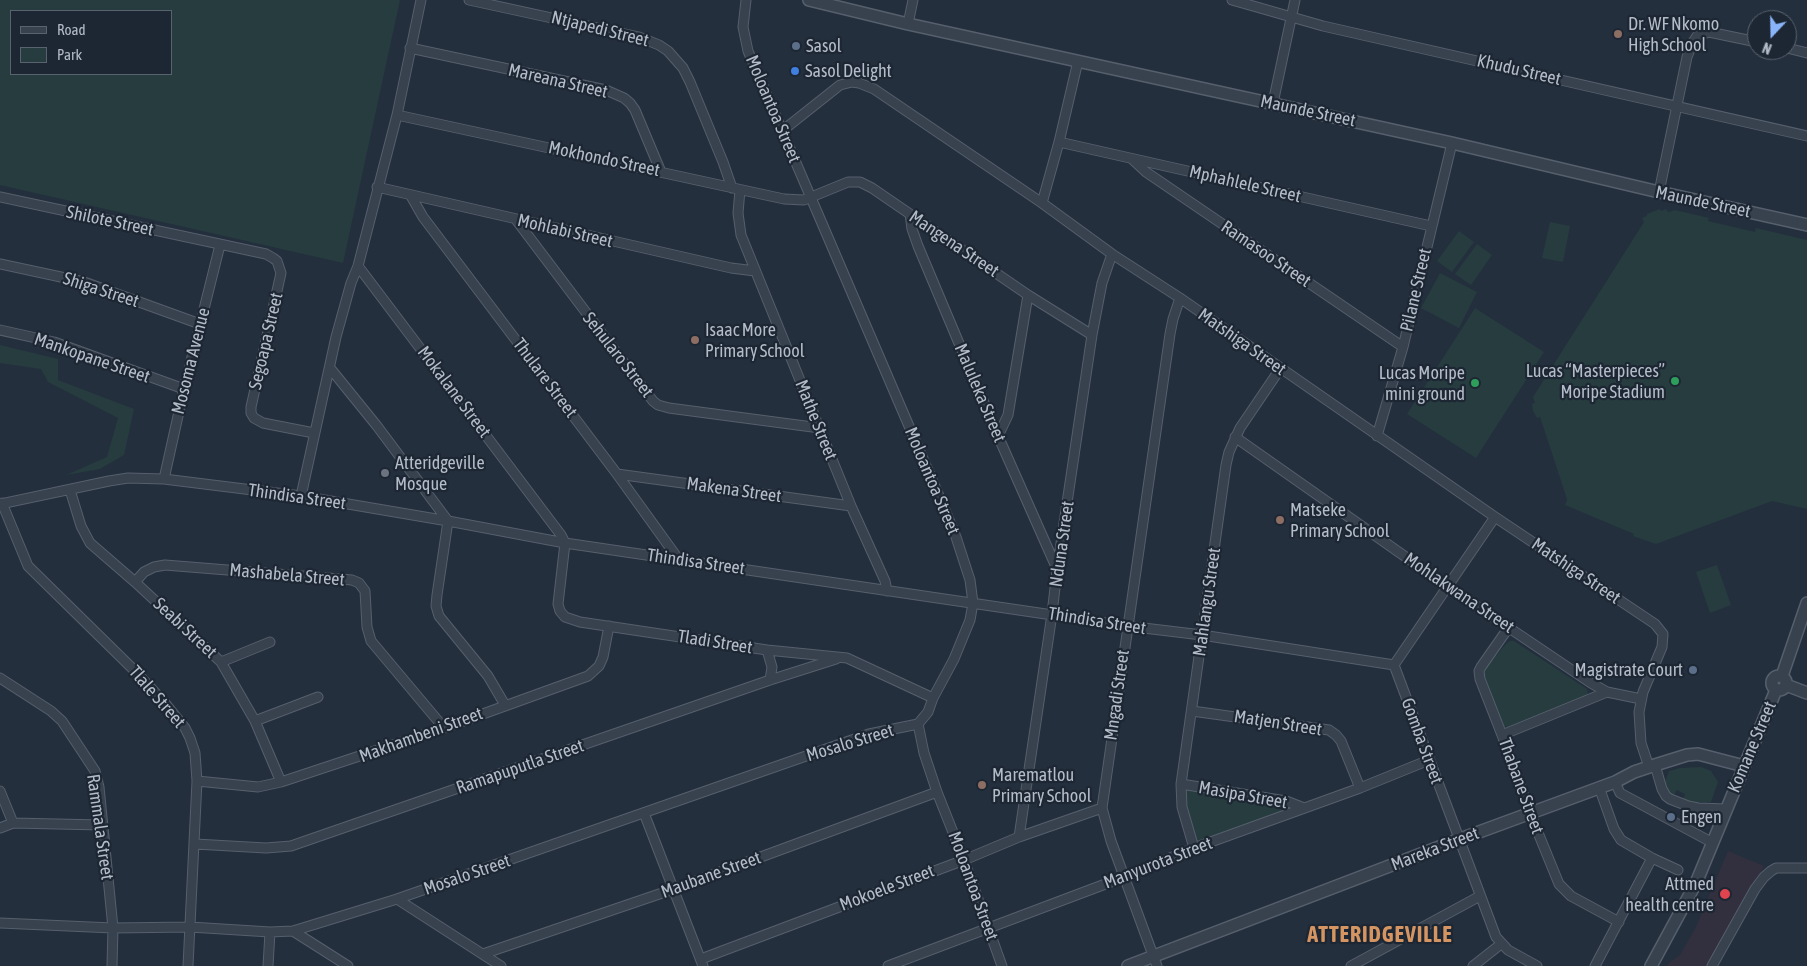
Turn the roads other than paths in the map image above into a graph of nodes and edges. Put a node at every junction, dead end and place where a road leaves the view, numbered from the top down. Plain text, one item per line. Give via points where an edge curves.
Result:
1 (421, 0) edge
2 (469, 0) edge
3 (746, 0) edge
4 (809, 0) edge
5 (913, 0) edge
6 (1232, 0) edge
7 (1295, 0) edge
8 (1291, 17) junction
9 (908, 24) junction
10 (1747, 40) edge
11 (410, 48) junction
12 (1078, 61) junction
13 (1273, 103) junction
14 (1676, 107) junction
15 (397, 115) junction
16 (782, 131) junction
17 (1807, 136) edge
18 (1059, 142) junction
19 (1452, 143) junction
20 (1132, 159) junction
21 (661, 172) junction
22 (377, 187) junction
23 (736, 189) junction
24 (1659, 192) junction
25 (411, 196) junction
26 (0, 197) edge
27 (810, 197) junction
28 (1042, 203) junction
29 (910, 214) junction
30 (517, 220) junction
31 (1807, 224) edge
32 (1431, 226) junction
33 (220, 245) junction
34 (1112, 254) junction
35 (0, 264) edge
36 (358, 266) junction
37 (755, 271) junction
38 (1028, 295) junction
39 (1180, 298) junction
40 (200, 324) junction
41 (0, 330) edge
42 (1092, 335) junction
43 (1403, 347) junction
44 (330, 368) junction
45 (1280, 369) junction
46 (184, 389) junction
47 (820, 428) junction
48 (314, 433) junction
49 (998, 436) junction
50 (1377, 436) junction
51 (1235, 437) junction
52 (617, 474) junction
53 (164, 479) junction
54 (70, 490) junction
55 (301, 496) junction
56 (1, 504) edge
57 (851, 506) junction
58 (1494, 517) junction
59 (448, 521) junction
60 (565, 543) junction
61 (679, 560) junction
62 (1057, 570) junction
63 (135, 582) junction
64 (1447, 586) junction
65 (887, 591) junction
66 (972, 603) junction
67 (1807, 603) edge
68 (1052, 614) junction
69 (608, 626) junction
70 (1127, 626) junction
71 (1509, 627) junction
72 (1202, 635) junction
73 (270, 642) dead end
74 (768, 650) junction
75 (841, 657) junction
76 (222, 662) junction
77 (1394, 665) junction
78 (0, 678) edge
79 (770, 680) junction
80 (1781, 684) junction
81 (1607, 692) junction
82 (1807, 693) edge
83 (318, 697) dead end
84 (933, 698) junction
85 (1641, 699) junction
86 (505, 705) junction
87 (1192, 711) junction
88 (255, 721) junction
89 (918, 724) junction
90 (444, 728) junction
91 (1502, 735) junction
92 (1429, 760) junction
93 (1652, 766) junction
94 (1744, 766) junction
95 (197, 782) junction
96 (281, 782) junction
97 (1615, 782) junction
98 (1181, 784) junction
99 (1599, 787) junction
100 (1360, 788) junction
101 (0, 790) edge
102 (937, 792) junction
103 (1102, 808) junction
104 (1304, 808) junction
105 (1726, 809) junction
106 (644, 813) junction
107 (1530, 813) junction
108 (14, 823) junction
109 (102, 825) junction
110 (0, 828) edge
111 (1019, 837) junction
112 (1460, 839) junction
113 (1713, 843) junction
114 (195, 844) junction
115 (1194, 848) junction
116 (1652, 858) junction
117 (964, 860) junction
118 (1807, 868) edge
119 (1678, 870) dead end
120 (1124, 877) junction
121 (674, 889) junction
122 (1480, 896) junction
123 (397, 899) junction
124 (1619, 922) junction
125 (0, 924) edge
126 (190, 927) junction
127 (113, 928) junction
128 (988, 928) junction
129 (294, 931) junction
130 (270, 932) junction
131 (1501, 944) junction
132 (483, 954) junction
133 (1155, 961) edge
134 (702, 962) edge
135 (112, 966) edge
136 (188, 966) edge
137 (268, 966) edge
138 (348, 966) edge
139 (501, 966) edge
140 (888, 966) edge
141 (1002, 966) edge
142 (1128, 966) edge
143 (1351, 966) edge
144 (1473, 966) edge
145 (1537, 966) edge
146 (1595, 966) edge
147 (1651, 966) edge
148 (1712, 966) edge

1 - 11 street
2 - 23 street, Ntjapedi Street via 640,37 668,51 684,68
3 - 16 street, Moloantoa Street via 743,27 747,48
4 - 9 street, Maunde Street
5 - 9 street
6 - 8 street, Khudu Street
7 - 8 street
8 - 13 street
8 - 14 street, Khudu Street
9 - 12 street, Maunde Street
10 - 14 street via 1709,32 1697,36 1690,48
11 - 15 street
11 - 21 street, Mareana Street via 606,90 624,98 635,110
12 - 13 street, Maunde Street
12 - 18 street
13 - 19 street, Maunde Street
14 - 17 street, Khudu Street
14 - 24 street
15 - 21 street, Mokhondo Street
15 - 22 street
16 - 27 street, Moloantoa Street
16 - 28 street, Matshiga Street via 840,85 859,83 874,89
18 - 20 street, Mphahlele Street
18 - 28 street
19 - 24 street, Maunde Street
19 - 32 street, Pilane Street
20 - 32 street, Mphahlele Street
20 - 43 street, Ramasoo Street via 1146,172
21 - 23 street, Mokhondo Street
22 - 25 street, Mohlabi Street
22 - 36 street
23 - 27 street, Mokhondo Street via 784,199 804,200
23 - 37 street, Mathe Street via 739,228
24 - 31 street, Maunde Street
25 - 30 street, Mohlabi Street
25 - 52 street, Thulare Street via 423,217
26 - 33 street, Shilote Street
27 - 29 street, Mangena Street via 848,182 860,182
27 - 66 street, Moloantoa Street via 956,537 970,580
28 - 34 street, Matshiga Street
29 - 38 street, Mangena Street
29 - 49 street, Maluleka Street via 914,237
30 - 37 street, Mohlabi Street
30 - 47 street, Sehularo Street via 658,405
32 - 43 street, Pilane Street
33 - 40 street, Mosoma Avenue
33 - 48 street, Segoapa Street via 266,254 277,261 281,272 251,413 263,422
34 - 39 street, Matshiga Street
34 - 42 street, Nduna Street via 1102,283
35 - 40 street, Shiga Street via 84,282
36 - 44 street via 343,311
36 - 60 street, Mokalane Street
37 - 47 street, Mathe Street
38 - 42 street, Mangena Street
38 - 49 street via 1008,415
39 - 45 street, Matshiga Street
39 - 70 street, Mngadi Street via 1170,334
40 - 46 street, Mosoma Avenue
41 - 46 street, Mankopane Street via 54,342
42 - 62 street, Nduna Street
43 - 50 street, Pilane Street
44 - 48 street
44 - 59 street
45 - 50 street, Matshiga Street
45 - 51 street, Mahlangu Street
46 - 53 street, Mosoma Avenue
47 - 57 street, Mathe Street
48 - 55 street
49 - 62 street, Maluleka Street
50 - 58 street, Matshiga Street
51 - 64 street, Mohlakwana Street
51 - 72 street, Mahlangu Street via 1226,464
52 - 57 street, Makena Street
52 - 61 street, Thulare Street
53 - 54 street, Thindisa Street via 128,478
53 - 55 street, Thindisa Street
54 - 56 street, Thindisa Street
54 - 63 street, Seabi Street via 90,543
55 - 59 street, Thindisa Street
56 - 95 street, Tlale Street via 28,566 136,672 184,728 195,753
57 - 65 street, Mathe Street
58 - 64 street
58 - 85 street, Matshiga Street via 1656,624 1663,640
59 - 60 street, Thindisa Street
59 - 86 street via 437,595 439,616 488,676
60 - 61 street, Thindisa Street
60 - 69 street, Tladi Street via 558,597 560,611 572,620
61 - 65 street, Thindisa Street
62 - 68 street, Nduna Street
63 - 76 street, Seabi Street
63 - 90 street, Mashabela Street via 154,566 178,566 359,583 365,591 371,641
64 - 71 street, Mohlakwana Street
64 - 77 street
65 - 66 street, Thindisa Street
66 - 68 street, Thindisa Street
66 - 84 street, Moloantoa Street via 964,636
67 - 80 street, Komane Street
68 - 70 street, Thindisa Street
68 - 111 street, Nduna Street
69 - 74 street, Tladi Street
69 - 86 street, Makhambeni Street via 603,657 594,672
70 - 72 street, Thindisa Street
70 - 103 street, Mngadi Street
71 - 81 street, Mohlakwana Street
71 - 91 street, Thabane Street via 1479,671
72 - 77 street, Thindisa Street
72 - 87 street, Mahlangu Street
73 - 76 street
74 - 75 street, Tladi Street
74 - 79 street via 772,668
75 - 79 street, Ramapuputla Street
75 - 84 street, Tladi Street
76 - 88 street, Seabi Street
77 - 92 street, Gomba Street
78 - 109 street, Rammala Street via 51,711 66,726 95,770
79 - 114 street, Ramapuputla Street via 291,846 266,848
80 - 82 street
80 - 94 street, Komane Street
81 - 85 street, Mohlakwana Street
81 - 91 street
83 - 88 street
84 - 89 street, Moloantoa Street via 928,712
85 - 93 street, Matshiga Street via 1640,735 1643,753
86 - 90 street, Makhambeni Street
87 - 98 street, Mahlangu Street
87 - 100 street, Matjen Street via 1329,730 1341,741
88 - 96 street, Seabi Street
89 - 102 street, Moloantoa Street
89 - 106 street, Mosalo Street via 870,734
90 - 96 street, Makhambeni Street
91 - 107 street, Thabane Street
92 - 100 street, Manyurota Street
92 - 112 street, Gomba Street
93 - 94 street, Mareka Street via 1698,754
93 - 97 street, Mareka Street
93 - 105 street, Matshiga Street via 1666,796 1688,806
94 - 105 street, Komane Street
95 - 96 street, Makhambeni Street via 258,787
95 - 114 street, Tlale Street
97 - 99 street, Mareka Street
97 - 113 street via 1620,793
98 - 104 street, Masipa Street via 1286,801
98 - 115 street, Mahlangu Street via 1182,807
99 - 107 street, Mareka Street
99 - 116 street via 1616,834
100 - 104 street, Manyurota Street
101 - 108 street
102 - 117 street, Moloantoa Street
102 - 121 street, Maubane Street
103 - 111 street, Mokoele Street
103 - 120 street, Mngadi Street
104 - 115 street, Manyurota Street
105 - 113 street, Komane Street
106 - 121 street
106 - 123 street, Mosalo Street
107 - 112 street, Mareka Street
107 - 124 street, Thabane Street via 1555,877 1564,891
108 - 109 street
108 - 110 street
109 - 127 street, Rammala Street
111 - 117 street, Mokoele Street
112 - 122 street, Gomba Street
112 - 133 street, Mareka Street
113 - 147 street, Komane Street via 1696,883
114 - 126 street, Tlale Street
115 - 120 street, Manyurota Street
116 - 119 street
116 - 124 street
117 - 128 street, Moloantoa Street
117 - 134 street, Mokoele Street
118 - 148 street via 1776,868 1764,877
120 - 128 street, Manyurota Street
120 - 133 street, Mngadi Street
121 - 132 street, Maubane Street
121 - 134 street
122 - 131 street, Gomba Street
122 - 143 street
123 - 129 street, Mosalo Street
123 - 132 street
124 - 146 street
125 - 127 street, Mosalo Street
126 - 127 street, Mosalo Street
126 - 130 street, Mosalo Street
126 - 136 street, Tlale Street
127 - 135 street, Rammala Street
128 - 140 street, Manyurota Street
128 - 141 street, Moloantoa Street
129 - 130 street, Mosalo Street
129 - 138 street
130 - 137 street
131 - 144 street
131 - 145 street, Gomba Street
132 - 139 street
133 - 142 street, Mareka Street

